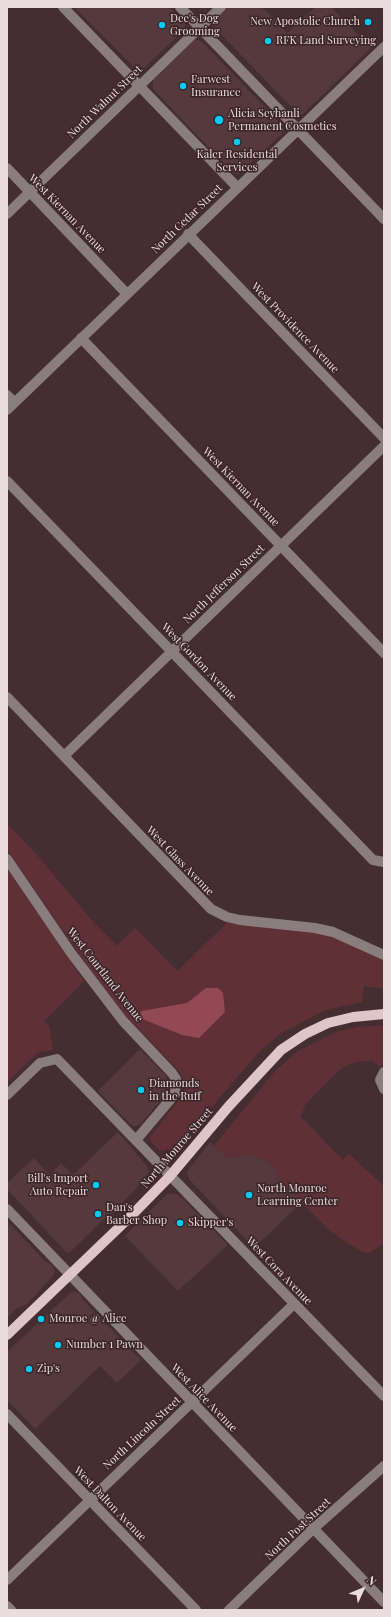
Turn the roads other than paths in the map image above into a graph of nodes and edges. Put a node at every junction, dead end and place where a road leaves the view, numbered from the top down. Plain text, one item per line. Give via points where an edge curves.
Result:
1 (63, 7) edge
2 (180, 7) edge
3 (220, 7) edge
4 (199, 28) junction
5 (384, 47) edge
6 (139, 86) junction
7 (297, 129) junction
8 (7, 168) edge
9 (237, 187) junction
10 (30, 192) junction
11 (7, 214) edge
12 (384, 219) edge
13 (188, 234) junction
14 (127, 294) junction
15 (81, 338) junction
16 (7, 395) edge
17 (11, 406) edge
18 (384, 438) edge
19 (384, 446) edge
20 (7, 481) edge
21 (280, 546) junction
22 (171, 651) junction
23 (384, 653) edge
24 (7, 697) edge
25 (64, 756) junction
26 (7, 859) edge
27 (384, 862) edge
28 (384, 955) edge
29 (384, 1014) edge
30 (7, 1094) edge
31 (136, 1140) junction
32 (170, 1176) junction
33 (7, 1209) edge
34 (70, 1275) junction
35 (294, 1304) junction
36 (7, 1335) edge
37 (384, 1396) edge
38 (192, 1404) junction
39 (7, 1414) edge
40 (384, 1466) edge
41 (88, 1500) junction
42 (313, 1529) junction
43 (7, 1580) edge
44 (384, 1602) edge
45 (7, 1606) edge
46 (11, 1610) edge
47 (196, 1610) edge
48 (229, 1610) edge

1 - 6 street
2 - 4 street
3 - 4 street, North Walnut Street
4 - 6 street, North Walnut Street
4 - 7 street
5 - 7 street, North Cedar Street
6 - 9 street
6 - 10 street, North Walnut Street
7 - 9 street, North Cedar Street
7 - 12 street
8 - 10 street, West Kiernan Avenue
9 - 13 street, North Cedar Street
10 - 11 street, North Walnut Street
10 - 14 street, West Kiernan Avenue
13 - 14 street, North Cedar Street
13 - 18 street, West Providence Avenue
14 - 15 street, North Cedar Street
15 - 17 street, North Cedar Street
15 - 21 street, West Kiernan Avenue
16 - 17 street
19 - 21 street, North Jefferson Street
20 - 22 street, West Gordon Avenue
21 - 22 street, North Jefferson Street
21 - 23 street, West Kiernan Avenue
22 - 25 street, North Jefferson Street
22 - 27 street, West Gordon Avenue via 373,860
24 - 25 street, West Glass Avenue
25 - 28 street, West Glass Avenue via 211,909 240,920 334,932
26 - 31 street, West Courtland Avenue via 71,953 123,1021 176,1079 175,1094
29 - 32 main road, North Monroe Street via 340,1019 293,1041 267,1064
30 - 31 street, West Cora Avenue via 40,1063 57,1059
31 - 32 street, West Cora Avenue
32 - 34 main road, North Monroe Street
32 - 35 street, West Cora Avenue
33 - 34 street, West Alice Avenue
34 - 36 main road, North Monroe Street
34 - 38 street, West Alice Avenue
35 - 37 street, West Cora Avenue
35 - 38 street, North Lincoln Street
38 - 41 street, North Lincoln Street
38 - 42 street, West Alice Avenue
39 - 41 street, West Dalton Avenue
40 - 42 street, North Post Street
41 - 43 street, North Lincoln Street
41 - 47 street, West Dalton Avenue
42 - 44 street, West Alice Avenue
42 - 48 street, North Post Street
45 - 46 street

